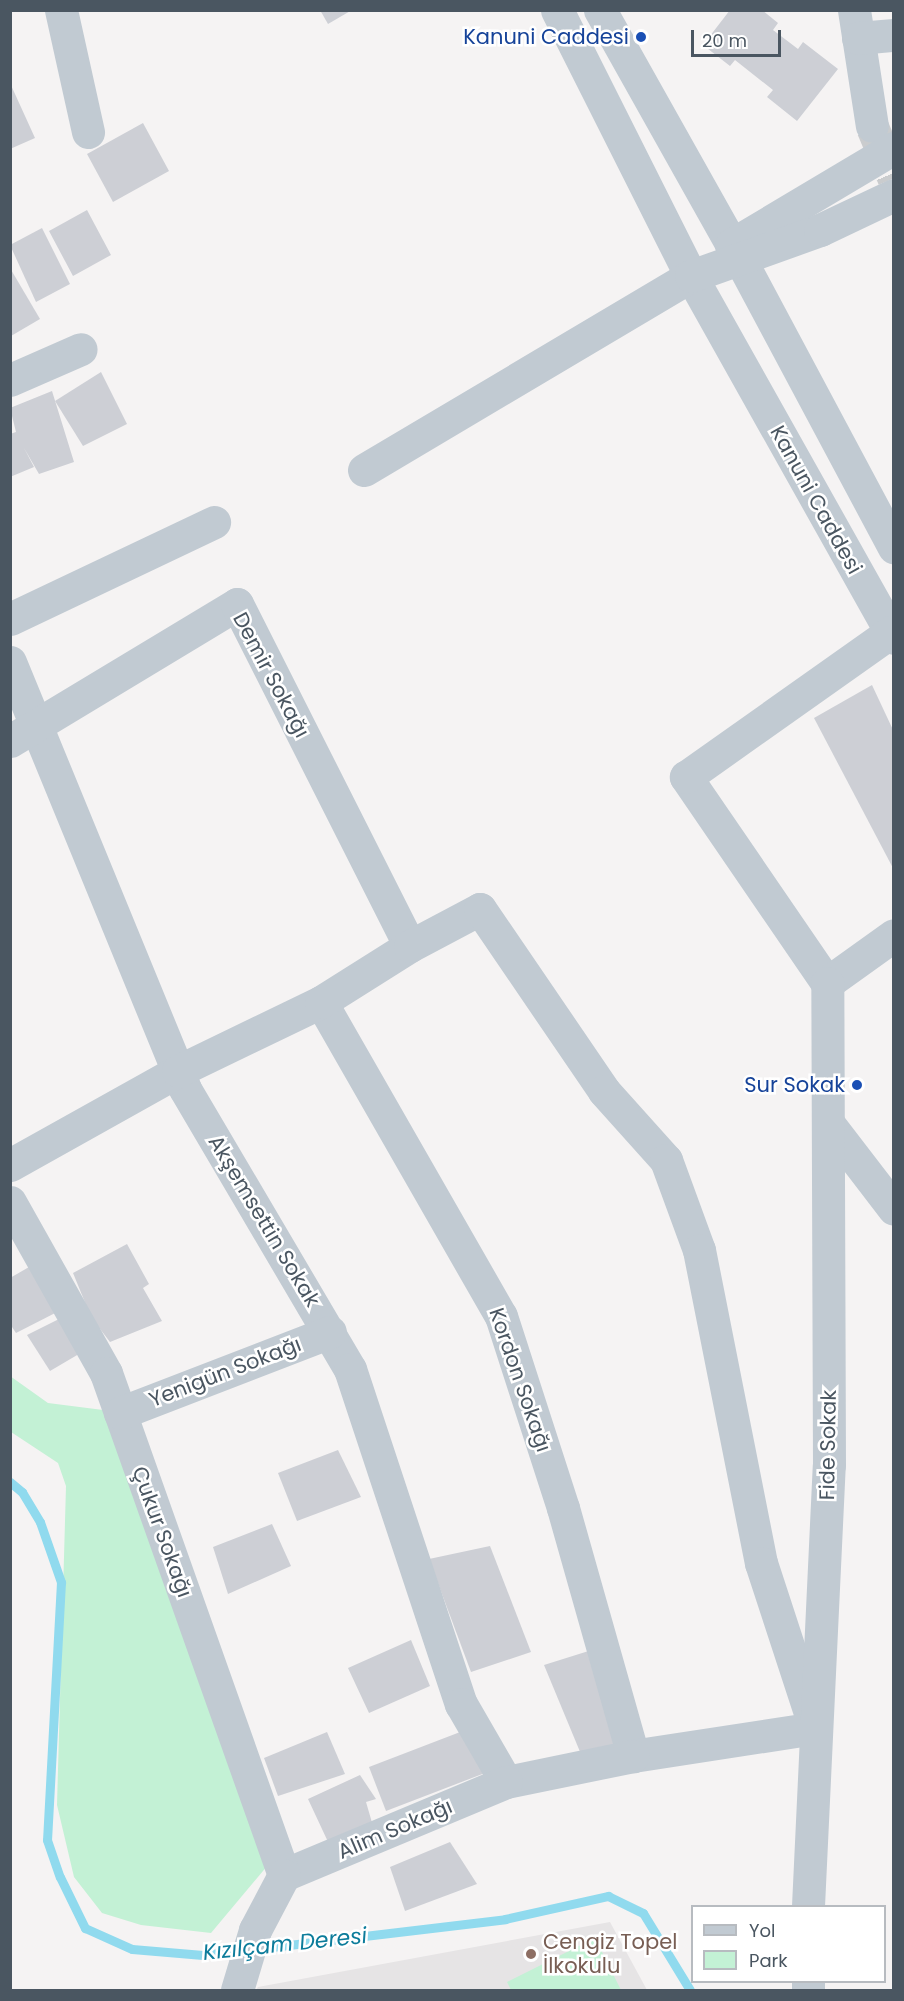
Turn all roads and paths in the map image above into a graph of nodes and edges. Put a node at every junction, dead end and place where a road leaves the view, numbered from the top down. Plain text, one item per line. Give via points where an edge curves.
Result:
1 (61, 10) edge
2 (557, 10) edge
3 (600, 10) edge
4 (856, 24) edge
5 (894, 35) edge
6 (88, 132) dead end
7 (883, 137) edge
8 (894, 195) edge
9 (735, 252) junction
10 (691, 276) junction
11 (81, 349) dead end
12 (10, 380) edge
13 (364, 470) dead end
14 (214, 522) dead end
15 (894, 548) edge
16 (10, 619) edge
17 (892, 635) edge
18 (10, 662) edge
19 (38, 723) junction
20 (10, 741) edge
21 (894, 935) edge
22 (410, 946) junction
23 (827, 983) junction
24 (321, 1002) junction
25 (178, 1071) junction
26 (828, 1123) junction
27 (10, 1165) edge
28 (10, 1202) edge
29 (894, 1209) edge
30 (330, 1332) junction
31 (120, 1413) junction
32 (815, 1728) junction
33 (633, 1756) junction
34 (506, 1782) junction
35 (284, 1875) junction
36 (808, 1905) edge
37 (237, 1989) edge

1 - 6 street
2 - 10 street, Kanuni Caddesi
3 - 9 street
4 - 5 street
4 - 7 street
7 - 9 street
8 - 9 street via 820,230
9 - 10 street
9 - 15 street
10 - 13 street
10 - 17 street, Kanuni Caddesi
11 - 12 street
14 - 16 street
17 - 23 street via 686,777
18 - 19 street, Akşemsettin Sokak
19 - 20 street, Demir Sokağı
19 - 22 street, Demir Sokağı via 237,604
19 - 25 street, Akşemsettin Sokak
21 - 23 street
22 - 24 street
22 - 32 street via 480,909 604,1091 666,1160 699,1250 761,1563
23 - 26 street, Fide Sokak
24 - 25 street
24 - 33 street, Kordon Sokağı via 501,1316 563,1508
25 - 27 street
25 - 30 street, Akşemsettin Sokak
26 - 29 street
26 - 32 street, Fide Sokak via 829,1465
28 - 31 street, Çukur Sokağı via 106,1373
30 - 31 street, Yenigün Sokağı
30 - 34 street, Akşemsettin Sokak via 350,1369 461,1704
31 - 35 street, Çukur Sokağı
32 - 33 street, Alim Sokağı
32 - 36 street, Fide Sokak
33 - 34 street, Alim Sokağı
34 - 35 street, Alim Sokağı
35 - 37 street via 255,1930

